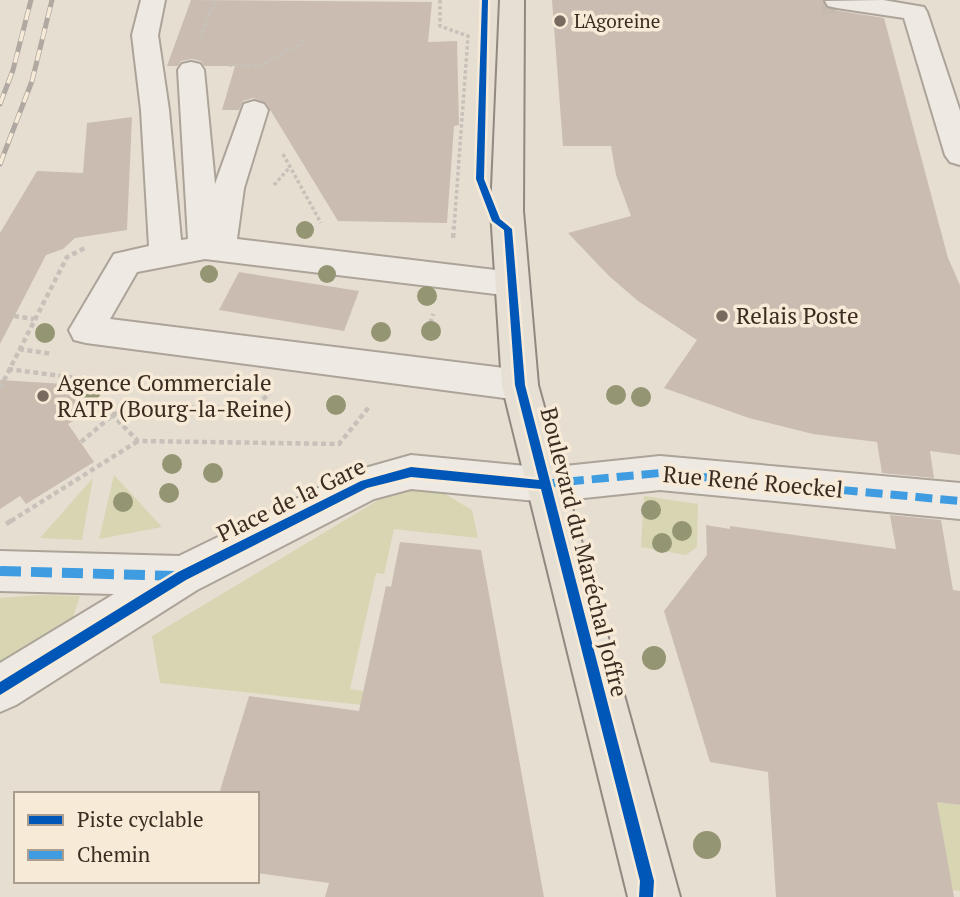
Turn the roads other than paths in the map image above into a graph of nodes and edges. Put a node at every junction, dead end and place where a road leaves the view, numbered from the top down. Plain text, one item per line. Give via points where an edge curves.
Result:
1 (153, 0) edge
2 (512, 0) edge
3 (837, 1) edge
4 (191, 70) dead end
5 (254, 110) dead end
6 (960, 155) edge
7 (213, 247) junction
8 (166, 254) junction
9 (512, 284) junction
10 (520, 385) junction
11 (546, 485) junction
12 (960, 501) edge
13 (0, 571) edge
14 (182, 576) junction
15 (0, 689) edge
16 (649, 892) edge

1 - 8 street via 145,35
2 - 9 main road, Boulevard du Maréchal Joffre via 507,211
3 - 6 street via 915,12
4 - 7 street
5 - 7 street
7 - 8 street
7 - 9 street
8 - 10 street via 126,262 86,330
9 - 10 main road, Boulevard du Maréchal Joffre
10 - 11 main road, Boulevard du Maréchal Joffre
11 - 12 street, Rue René Roeckel via 660,473
11 - 14 street, Place de la Gare via 411,472 365,484
11 - 16 main road, Boulevard du Maréchal Joffre
13 - 14 street
14 - 15 street, Place de la Gare

